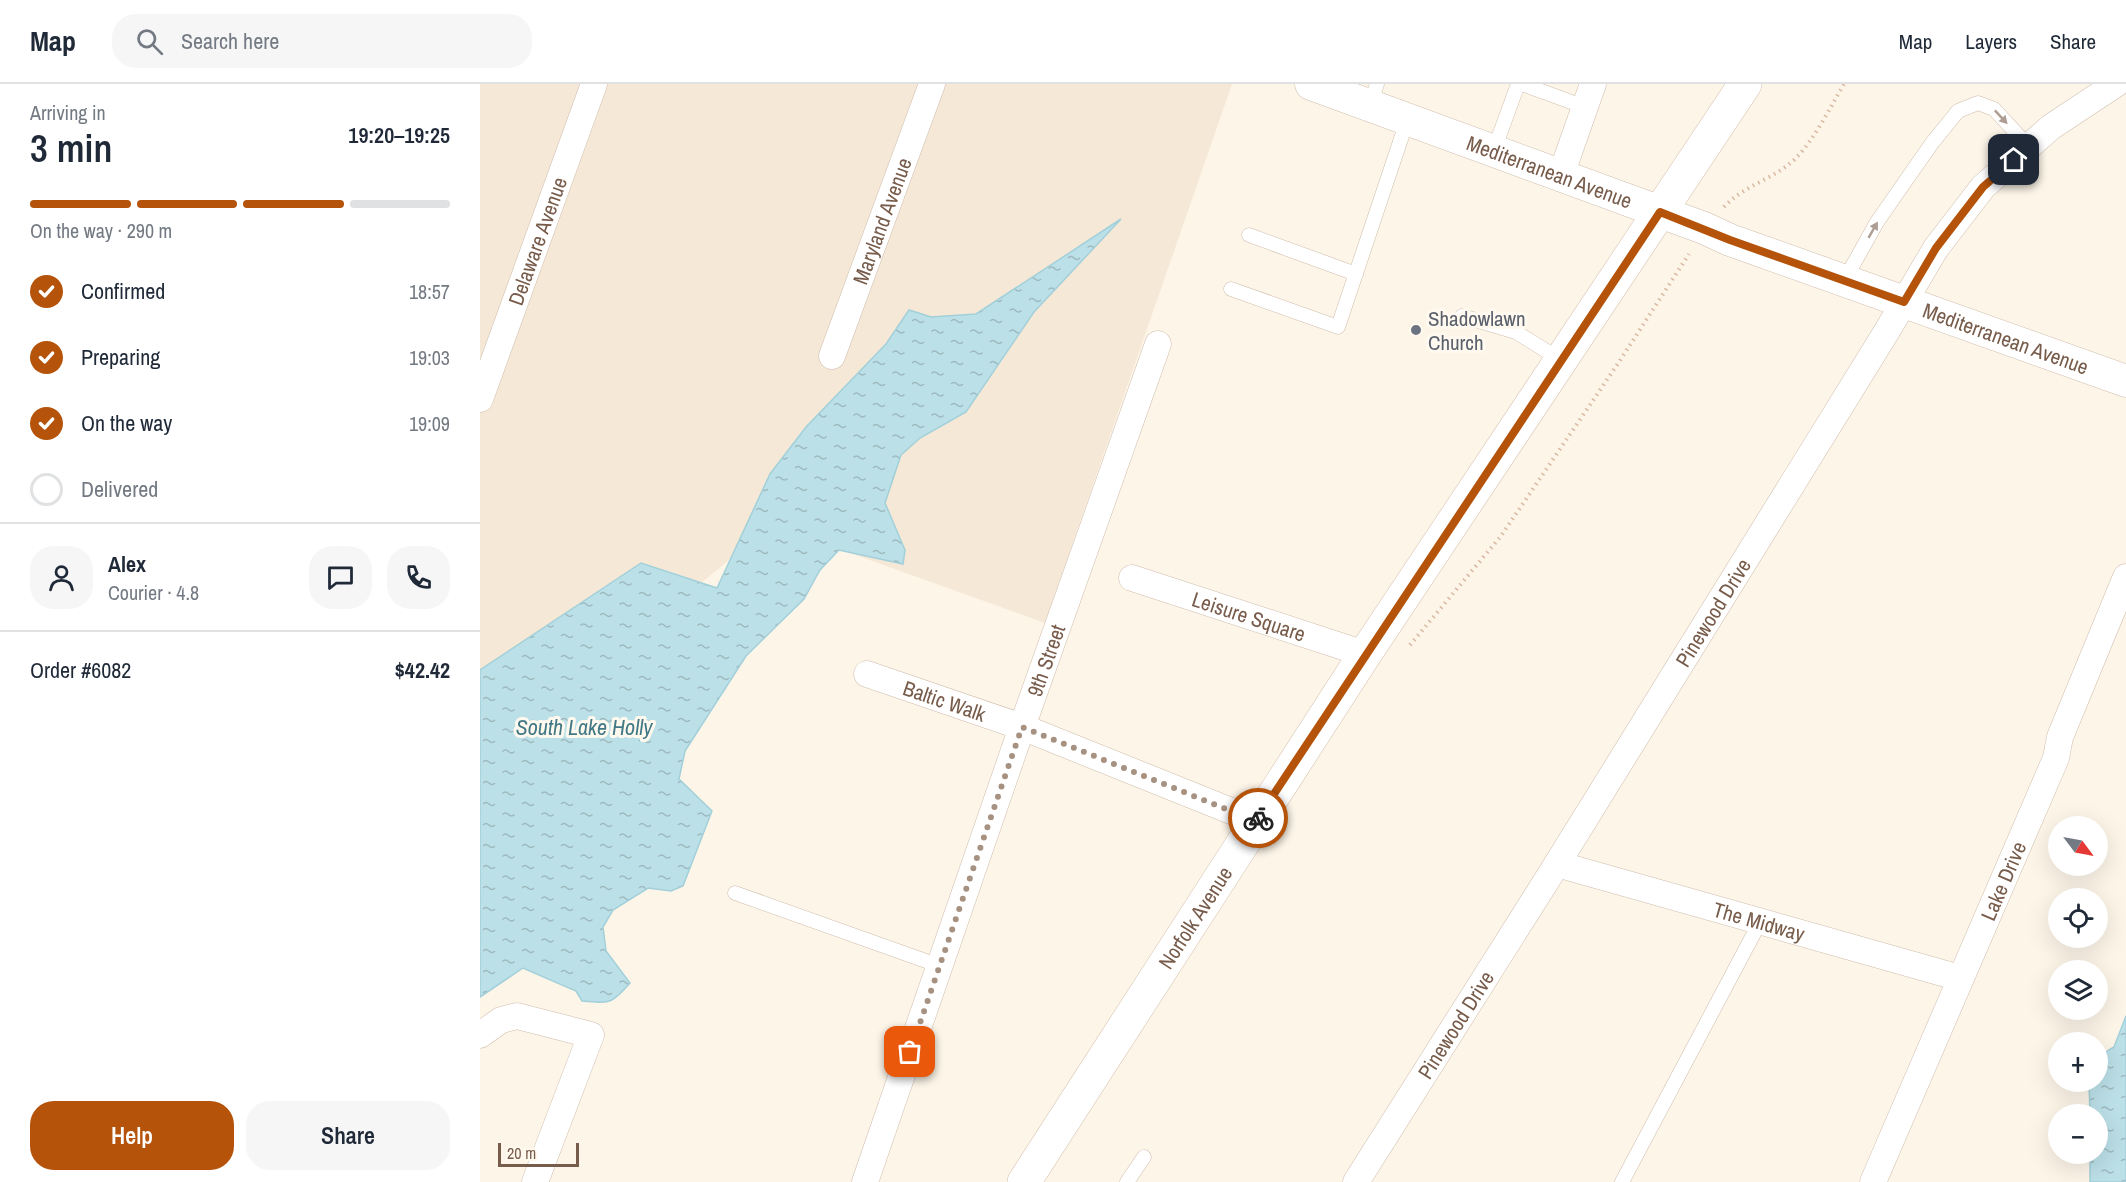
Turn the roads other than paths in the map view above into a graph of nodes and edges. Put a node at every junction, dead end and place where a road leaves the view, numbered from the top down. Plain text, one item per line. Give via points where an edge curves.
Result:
1 (594, 84) edge
2 (932, 84) edge
3 (1311, 84) edge
4 (1520, 84) edge
5 (1744, 84) edge
6 (2116, 84) edge
7 (1374, 94) edge
8 (1589, 95) edge
9 (1408, 118) junction
10 (2029, 147) junction
11 (1494, 150) junction
12 (1561, 175) junction
13 (1660, 212) junction
14 (1249, 235) dead end
15 (1356, 274) junction
16 (1844, 281) junction
17 (1231, 289) dead end
18 (1904, 302) junction
19 (1462, 316) dead end
20 (1158, 344) dead end
21 (832, 356) dead end
22 (1562, 360) junction
23 (2126, 381) edge
24 (480, 399) edge
25 (2126, 577) edge
26 (1132, 578) dead end
27 (1365, 654) junction
28 (867, 674) dead end
29 (1022, 727) junction
30 (1256, 821) junction
31 (1557, 864) junction
32 (735, 893) dead end
33 (1760, 922) junction
34 (939, 966) junction
35 (1960, 978) junction
36 (480, 1035) edge
37 (1144, 1157) dead end
38 (535, 1182) edge
39 (865, 1182) edge
40 (1024, 1182) edge
41 (1127, 1182) edge
42 (1356, 1182) edge
43 (1622, 1182) edge
44 (1873, 1182) edge

1 - 24 street, Delaware Avenue
2 - 21 street, Maryland Avenue
3 - 7 street, Mediterranean Avenue
4 - 8 lane
4 - 11 lane
5 - 13 main road, Norfolk Avenue
6 - 10 street, Pinewood Drive via 2051,127
7 - 9 street, Mediterranean Avenue
8 - 12 street
9 - 11 street, Mediterranean Avenue
9 - 15 lane
16 -> 10 lane via 1877,222 1958,111 1978,103 1994,109
10 - 18 street, Pinewood Drive via 1983,187 1936,248
11 - 12 street, Mediterranean Avenue
12 - 13 street, Mediterranean Avenue
13 - 16 street, Mediterranean Avenue
13 - 22 main road, Norfolk Avenue
14 - 15 lane
15 - 17 lane via 1338,327
16 - 18 street, Mediterranean Avenue
18 - 23 street, Mediterranean Avenue
18 - 31 street, Pinewood Drive
19 - 22 lane via 1516,332
20 - 29 street, 9th Street
22 - 27 main road, Norfolk Avenue
25 - 35 street, Lake Drive via 2060,737 2056,758
26 - 27 street, Leisure Square
27 - 30 main road, Norfolk Avenue
28 - 29 street, Baltic Walk
29 - 30 street, Baltic Walk
29 - 34 street, 9th Street
30 - 40 main road, Norfolk Avenue
31 - 33 street, The Midway
31 - 42 street, Pinewood Drive
32 - 34 lane
33 - 35 street, The Midway
33 - 43 lane
34 - 39 street, 9th Street
35 - 44 street, Lake Drive
36 - 38 street via 501,1020 518,1016 591,1035
37 - 41 lane

